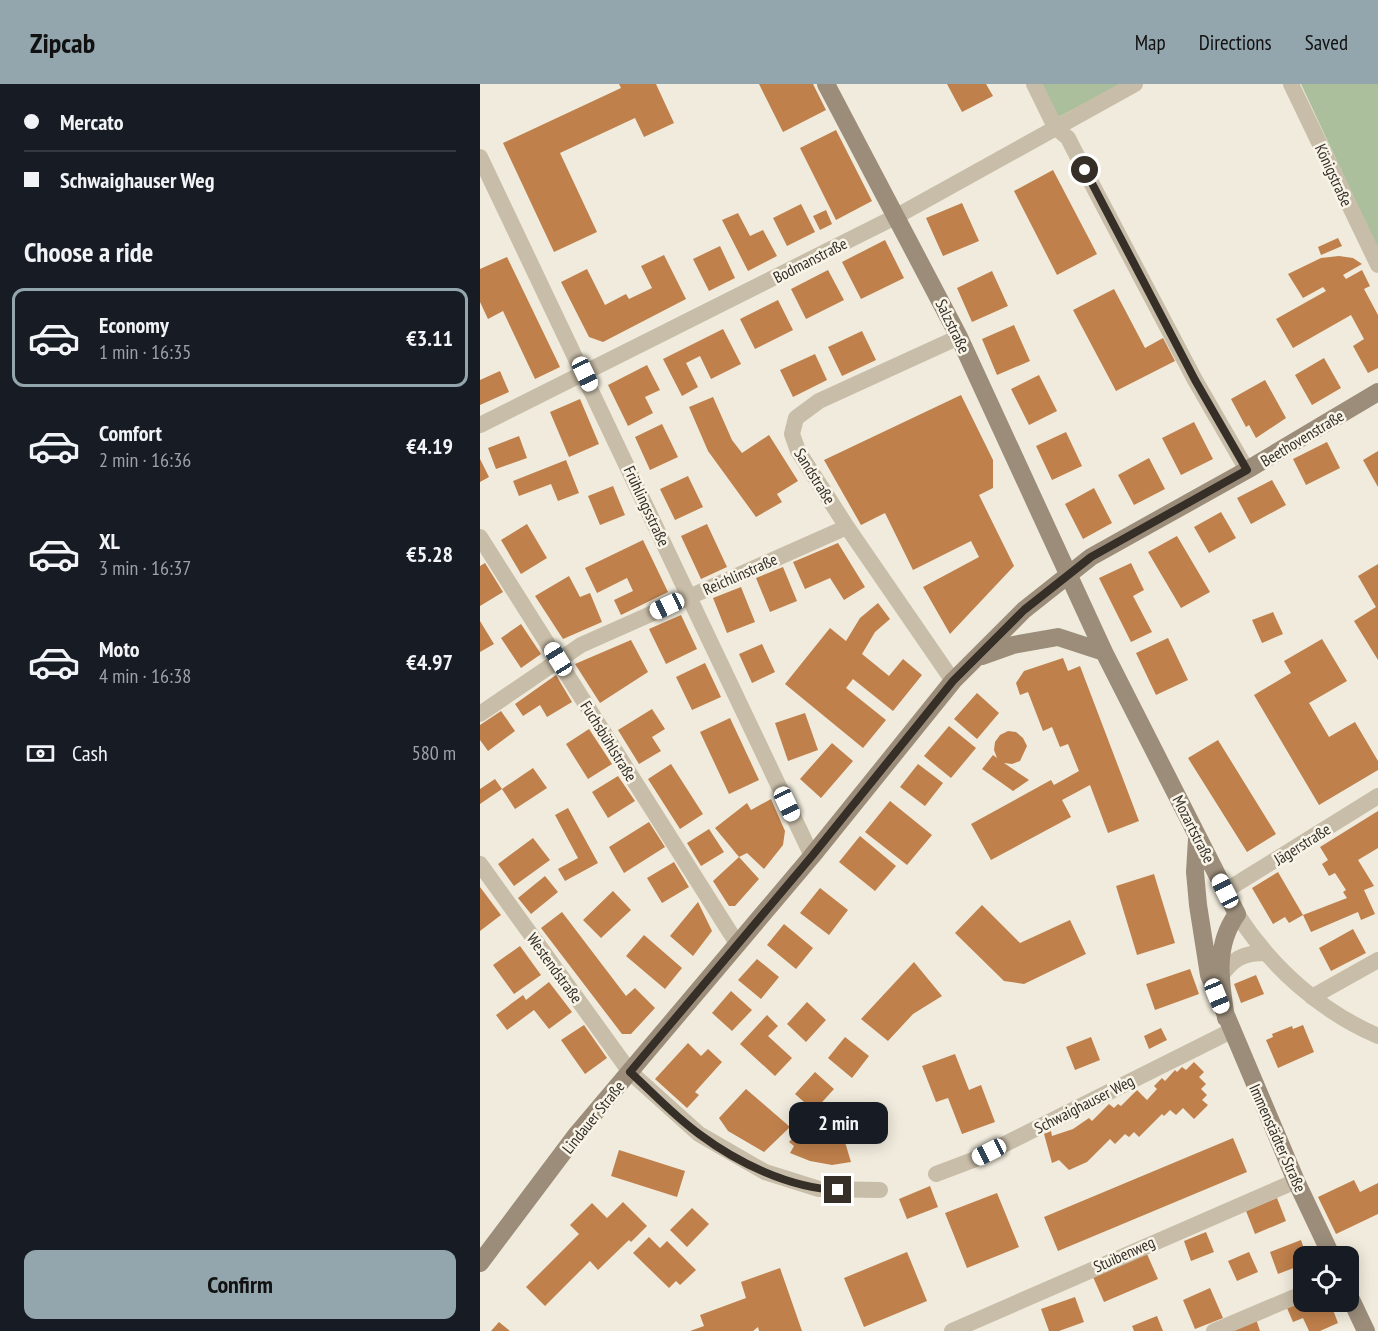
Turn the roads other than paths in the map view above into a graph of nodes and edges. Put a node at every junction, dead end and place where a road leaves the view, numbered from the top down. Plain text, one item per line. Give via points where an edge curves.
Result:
1 (826, 84) edge
2 (1034, 84) edge
3 (1135, 84) edge
4 (1291, 84) edge
5 (1055, 127) junction
6 (480, 158) edge
7 (897, 216) junction
8 (1378, 265) edge
9 (959, 337) junction
10 (585, 374) junction
11 (1378, 392) edge
12 (480, 425) edge
13 (1247, 470) junction
14 (847, 527) junction
15 (480, 537) edge
16 (1069, 573) junction
17 (689, 596) junction
18 (1104, 652) junction
19 (976, 658) junction
20 (558, 659) junction
21 (953, 681) junction
22 (480, 714) edge
23 (1378, 796) edge
24 (1198, 837) junction
25 (812, 856) junction
26 (480, 864) edge
27 (1225, 891) junction
28 (1237, 914) junction
29 (738, 945) junction
30 (1265, 953) junction
31 (1378, 960) edge
32 (1220, 977) junction
33 (1312, 997) junction
34 (1229, 1024) junction
35 (1378, 1036) edge
36 (630, 1072) junction
37 (936, 1174) dead end
38 (1296, 1181) junction
39 (879, 1190) dead end
40 (1327, 1246) edge
41 (480, 1263) edge
42 (1293, 1298) edge
43 (1357, 1312) edge
44 (952, 1331) edge
45 (1214, 1331) edge
46 (1366, 1331) edge

1 - 7 street, Salzstraße
2 - 5 street
3 - 5 street, Bodmanstraße
4 - 8 street, Königstraße
5 - 7 street, Bodmanstraße
5 - 13 street via 1068,138 1195,380
6 - 10 street, Frühlingsstraße
7 - 9 street, Salzstraße
7 - 10 street, Bodmanstraße
9 - 14 street, Sandstraße via 819,401 796,418 792,434 798,451
9 - 16 street, Salzstraße
10 - 12 street, Bodmanstraße
10 - 17 street, Frühlingsstraße
11 - 13 street, Beethovenstraße
13 - 16 street, Beethovenstraße
14 - 17 street, Reichlinstraße
14 - 21 street, Sandstraße
15 - 20 street, Fuchsbühlstraße
16 - 18 street, Mozartstraße
16 - 19 street, Lindauer Straße via 1024,610
17 - 20 street, Reichlinstraße
17 - 25 street, Frühlingsstraße
18 - 19 street via 1058,637 1013,645
18 - 24 street, Mozartstraße
19 - 21 street, Lindauer Straße
20 - 22 street, Reichlinstraße
20 - 29 street, Fuchsbühlstraße
21 - 25 street, Lindauer Straße
23 - 27 street, Jägerstraße
24 - 27 street, Mozartstraße
24 - 34 street, Immenstädter Straße via 1195,872 1201,940 1209,975
25 - 29 street, Lindauer Straße
26 - 36 street, Westendstraße
27 - 28 street, Mozartstraße
28 - 30 street, Mozartstraße
28 - 32 street, Immenstädter Straße via 1223,941
29 - 36 street, Lindauer Straße
30 - 32 street via 1247,953 1233,960
30 - 33 street, Mozartstraße
31 - 33 street
32 - 34 street, Immenstädter Straße
33 - 35 street, Mozartstraße
34 - 37 street, Schwaighauser Weg via 973,1160
34 - 38 street, Immenstädter Straße
36 - 39 street via 699,1134 765,1172 819,1189
36 - 41 street, Lindauer Straße via 577,1134
38 - 40 street, Immenstädter Straße
38 - 44 street, Stuibenweg
42 - 45 street
43 - 46 street

